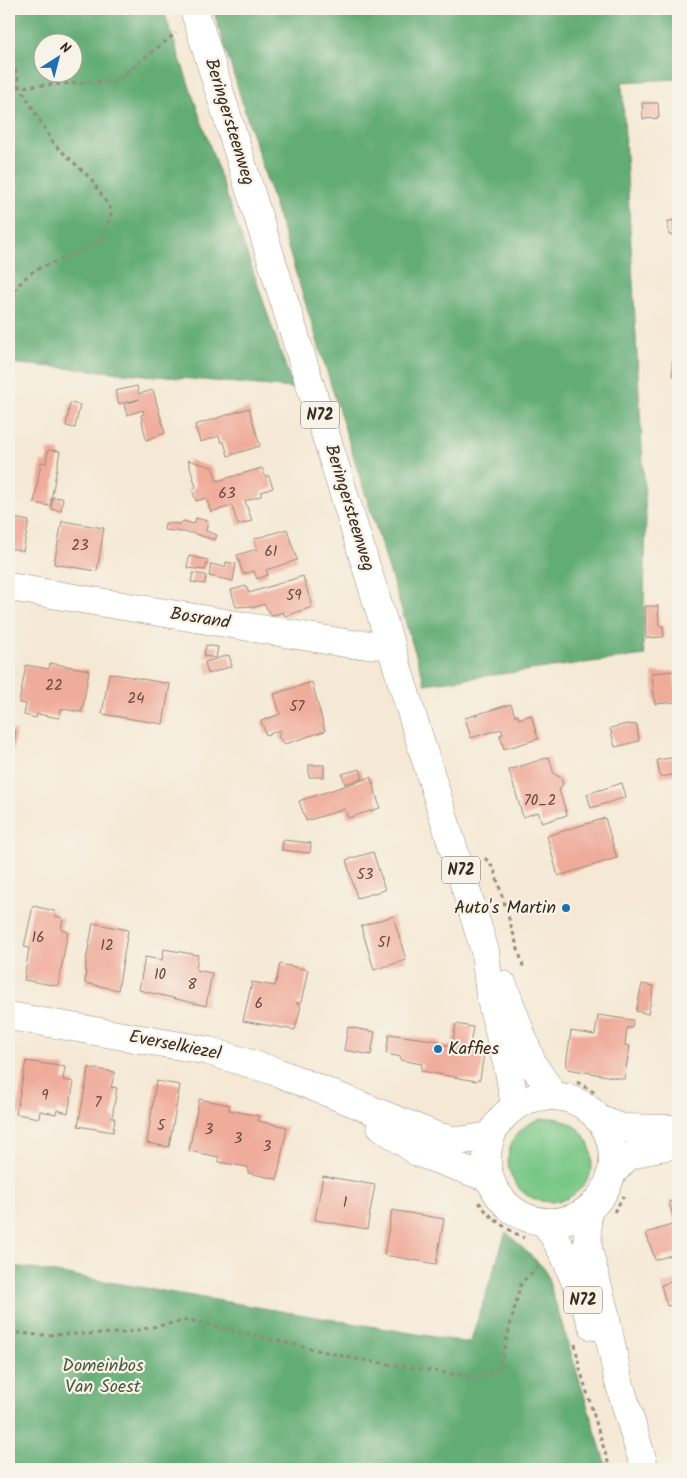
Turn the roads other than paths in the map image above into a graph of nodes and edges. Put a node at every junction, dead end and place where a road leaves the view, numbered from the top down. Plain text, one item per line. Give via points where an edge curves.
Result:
1 (195, 13) edge
2 (9, 587) edge
3 (391, 645) junction
4 (485, 951) junction
5 (9, 1016) edge
6 (337, 1095) junction
7 (554, 1096) junction
8 (515, 1106) junction
9 (598, 1119) junction
10 (678, 1131) edge
11 (490, 1136) junction
12 (678, 1144) edge
13 (611, 1174) junction
14 (483, 1189) junction
15 (587, 1211) junction
16 (540, 1233) junction
17 (618, 1379) junction
18 (645, 1469) edge

1 - 3 main road, Beringersteenweg / N72
2 - 3 main road, Bosrand via 350,644
3 - 4 main road, Beringersteenweg / N72
4 - 7 main road, Beringersteenweg / N72 via 505,989 532,1063
4 - 8 main road, Beringersteenweg / N72 via 490,996
5 - 6 main road, Everselkiezel via 209,1051
6 - 11 main road, Everselkiezel via 439,1137 475,1140
6 - 14 main road, Everselkiezel via 419,1153
7 - 8 main road via 534,1098
7 - 9 main road via 586,1107
8 - 11 main road via 500,1119
9 - 10 main road via 622,1128
9 - 13 main road via 608,1135 613,1154
11 - 14 main road
12 - 13 main road via 627,1157
13 - 15 main road via 606,1188
14 - 16 main road
15 - 16 main road
15 - 17 main road, N72 via 588,1249
16 - 17 main road, N72 via 565,1256
17 - 18 main road, N72

